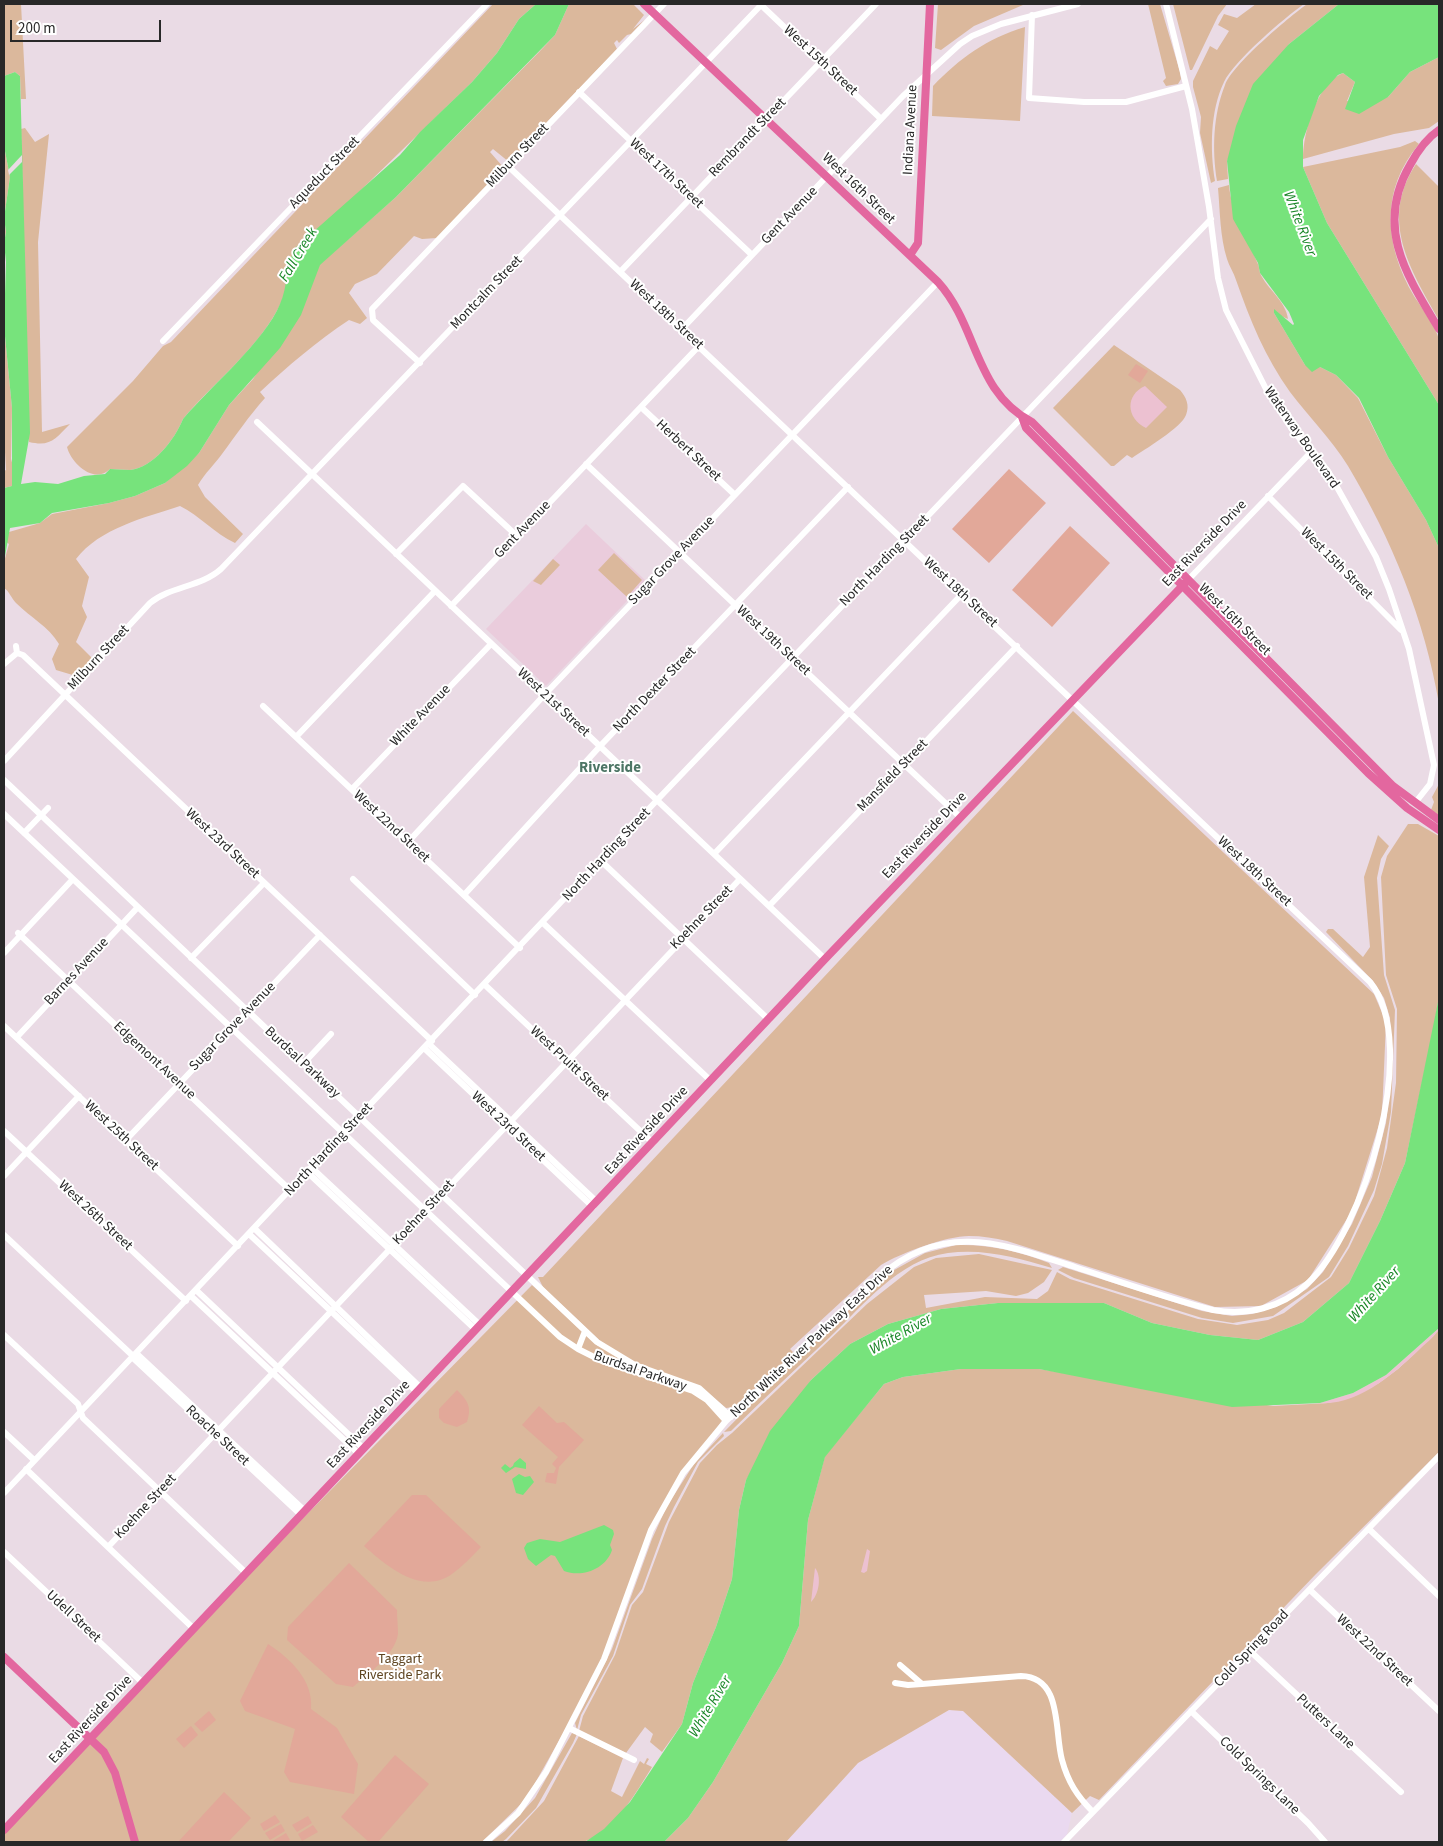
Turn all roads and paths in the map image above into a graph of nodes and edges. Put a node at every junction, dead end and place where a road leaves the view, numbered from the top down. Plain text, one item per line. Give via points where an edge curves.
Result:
1 (487, 4) edge
2 (644, 4) edge
3 (664, 4) edge
4 (761, 4) edge
5 (876, 4) edge
6 (930, 4) edge
7 (1078, 4) edge
8 (1166, 4) edge
9 (654, 14) junction
10 (1032, 16) junction
11 (821, 62) junction
12 (706, 63) junction
13 (926, 75) junction
14 (1186, 86) junction
15 (579, 92) junction
16 (881, 119) junction
17 (766, 120) junction
18 (1439, 130) edge
19 (631, 141) junction
20 (508, 166) junction
21 (827, 177) junction
22 (691, 198) junction
23 (560, 215) junction
24 (1211, 219) junction
25 (752, 255) junction
26 (910, 255) junction
27 (620, 272) junction
28 (938, 282) junction
29 (1439, 329) edge
30 (681, 330) junction
31 (163, 341) dead end
32 (699, 346) junction
33 (420, 363) junction
34 (641, 407) junction
35 (1022, 418) junction
36 (256, 422) dead end
37 (792, 435) junction
38 (1311, 452) junction
39 (586, 464) junction
40 (312, 474) junction
41 (848, 487) junction
42 (735, 495) junction
43 (1268, 496) junction
44 (517, 536) junction
45 (904, 541) junction
46 (680, 553) junction
47 (396, 554) junction
48 (209, 578) joint
49 (1185, 582) junction
50 (435, 591) junction
51 (962, 594) junction
52 (736, 605) junction
53 (451, 606) junction
54 (1403, 632) junction
55 (490, 644) junction
56 (1017, 646) junction
57 (792, 659) junction
58 (4, 664) edge
59 (65, 694) junction
60 (545, 695) junction
61 (1072, 699) junction
62 (263, 706) dead end
63 (849, 713) junction
64 (296, 737) junction
65 (601, 747) junction
66 (4, 761) edge
67 (904, 765) junction
68 (4, 780) edge
69 (352, 790) junction
70 (657, 801) junction
71 (1415, 803) junction
72 (48, 808) dead end
73 (4, 814) edge
74 (40, 815) junction
75 (960, 817) junction
76 (1439, 820) edge
77 (1439, 830) edge
78 (24, 833) junction
79 (408, 842) junction
80 (714, 854) junction
81 (602, 861) junction
82 (73, 879) junction
83 (353, 879) dead end
84 (740, 879) junction
85 (264, 883) junction
86 (464, 895) junction
87 (769, 906) junction
88 (138, 908) junction
89 (544, 923) junction
90 (122, 925) junction
91 (19, 934) junction
92 (320, 935) junction
93 (683, 938) junction
94 (520, 948) junction
95 (4, 953) edge
96 (191, 958) junction
97 (825, 959) junction
98 (69, 981) junction
99 (485, 985) junction
100 (475, 995) junction
101 (625, 1000) junction
102 (1384, 1004) joint
103 (248, 1011) junction
104 (769, 1020) junction
105 (4, 1026) edge
106 (232, 1028) junction
107 (331, 1034) dead end
108 (16, 1037) junction
109 (428, 1044) junction
110 (567, 1061) junction
111 (303, 1064) junction
112 (711, 1081) junction
113 (178, 1084) junction
114 (79, 1096) junction
115 (359, 1117) junction
116 (509, 1123) junction
117 (4, 1131) edge
118 (344, 1134) junction
119 (126, 1140) junction
120 (653, 1143) junction
121 (26, 1152) junction
122 (309, 1170) junction
123 (4, 1176) edge
124 (290, 1190) junction
125 (441, 1195) junction
126 (595, 1204) junction
127 (426, 1211) junction
128 (254, 1229) junction
129 (249, 1234) junction
130 (4, 1235) edge
131 (238, 1246) junction
132 (391, 1247) junction
133 (527, 1276) junction
134 (196, 1290) junction
135 (512, 1292) junction
136 (188, 1299) junction
137 (333, 1309) junction
138 (478, 1328) junction
139 (584, 1331) junction
140 (4, 1335) edge
141 (578, 1349) junction
142 (134, 1355) junction
143 (278, 1367) junction
144 (272, 1373) junction
145 (419, 1390) junction
146 (81, 1411) junction
147 (729, 1419) junction
148 (4, 1432) edge
149 (217, 1432) junction
150 (361, 1451) junction
151 (1439, 1456) edge
152 (34, 1460) junction
153 (26, 1469) junction
154 (4, 1492) edge
155 (160, 1492) junction
156 (303, 1513) junction
157 (1369, 1529) junction
158 (108, 1546) junction
159 (4, 1552) edge
160 (246, 1573) junction
161 (1310, 1590) junction
162 (1439, 1596) edge
163 (194, 1629) junction
164 (1250, 1651) junction
165 (4, 1657) edge
166 (900, 1665) dead end
167 (895, 1682) dead end
168 (143, 1683) junction
169 (922, 1684) junction
170 (1191, 1711) junction
171 (1439, 1711) edge
172 (569, 1728) junction
173 (91, 1738) junction
174 (634, 1760) dead end
175 (1401, 1792) dead end
176 (1093, 1812) junction
177 (4, 1830) edge
178 (135, 1842) edge
179 (486, 1842) edge
180 (1064, 1842) edge
181 (1325, 1842) edge

1 - 31 street, Aqueduct Street
2 - 9 main road, West 16th Street
3 - 9 street, Milburn Street
4 - 11 street, West 15th Street
4 - 12 street, Montcalm Street
5 - 11 street, Rembrandt Street
6 - 13 main road, Indiana Avenue
7 - 10 street, Gent Avenue
8 - 14 street, Waterway Boulevard
9 - 12 main road, West 16th Street
9 - 15 street, Milburn Street
10 - 13 street, Gent Avenue via 972,36
10 - 14 street via 1029,98 1126,102
11 - 16 street, West 15th Street
11 - 17 street, Rembrandt Street
12 - 17 main road, West 16th Street
12 - 19 street, Montcalm Street
13 - 16 street, Gent Avenue
13 - 26 main road, Indiana Avenue via 918,243
14 - 24 street, Waterway Boulevard via 1196,125
15 - 19 street, West 17th Street
15 - 20 street, Milburn Street
16 - 21 street, Gent Avenue
17 - 21 main road, West 16th Street
17 - 22 street, Rembrandt Street
18 - 29 main road via 1422,148 1406,173 1398,191 1394,220 1403,266
19 - 22 street, West 17th Street
19 - 23 street, Montcalm Street
20 - 23 street, West 18th Street
20 - 33 street, Milburn Street via 372,309 373,320
21 - 25 street, Gent Avenue
21 - 26 main road, West 16th Street
22 - 25 street, West 17th Street
22 - 27 street, Rembrandt Street
23 - 27 street, West 18th Street
23 - 33 street, Montcalm Street
24 - 35 street, North Harding Street
24 - 38 street, Waterway Boulevard via 1218,278 1230,319 1277,407
25 - 30 street, Gent Avenue
26 - 28 main road, West 16th Street
27 - 30 street, West 18th Street
28 - 35 main road, West 16th Street via 963,317 984,372 996,392
28 - 37 street, Sugar Grove Avenue
30 - 32 street, West 18th Street
32 - 34 street, Gent Avenue
32 - 37 street, West 18th Street
33 - 40 street, Montcalm Street
34 - 39 street, Gent Avenue
34 - 42 street, Herbert Street
35 - 45 street, North Harding Street
35 - 49 main road, West 16th Street via 1026,428
36 - 40 street, West 21st Street
37 - 41 street, West 18th Street
37 - 42 street, Sugar Grove Avenue
38 - 43 street, East Riverside Drive
38 - 54 street, Waterway Boulevard via 1329,472 1376,557
39 - 44 street, Gent Avenue
39 - 46 street, West 19th Street
40 - 47 street, West 21st Street
40 - 48 street, Montcalm Street
41 - 45 street, West 18th Street
41 - 52 street, North Dexter Street
42 - 46 street, Sugar Grove Avenue
43 - 49 street, East Riverside Drive
43 - 54 street, West 15th Street
44 - 47 street via 463,486
44 - 53 street, Gent Avenue
45 - 51 street, West 18th Street
45 - 57 street, North Harding Street
46 - 52 street, West 19th Street
46 - 60 street, Sugar Grove Avenue
47 - 50 street, West 21st Street
48 - 59 street, Milburn Street via 152,602
49 - 61 main road, East Riverside Drive
49 - 71 main road, West 16th Street via 1393,786
49 - 77 main road, West 16th Street via 1383,788
50 - 53 street, West 21st Street
50 - 64 street
51 - 56 street, West 18th Street
51 - 63 street
52 - 57 street, West 19th Street
52 - 65 street, North Dexter Street
53 - 55 street, West 21st Street
54 - 71 street, Waterway Boulevard via 1434,763 1431,781
55 - 60 street, West 21st Street
55 - 69 street, White Avenue
56 - 61 street, West 18th Street
56 - 67 street, Mansfield Street
57 - 63 street, West 19th Street
57 - 70 street, North Harding Street
58 - 59 street, West 23rd Street via 17,650
59 - 66 street, Milburn Street
59 - 85 street, West 23rd Street
60 - 65 street, West 21st Street
60 - 79 street, Sugar Grove Avenue
61 - 75 main road, East Riverside Drive
61 - 102 street, West 18th Street via 1370,982
62 - 64 street, West 22nd Street
63 - 67 street, West 19th Street
63 - 80 street
64 - 69 street, West 22nd Street
65 - 70 street, West 21st Street
65 - 86 street, North Dexter Street
67 - 75 street, West 19th Street
67 - 87 street, Mansfield Street
68 - 74 street, Burdsal Parkway
69 - 79 street, West 22nd Street
70 - 80 street, West 21st Street
70 - 81 street, North Harding Street
71 - 76 main road, West 16th Street
72 - 74 street
73 - 78 street, Burdsal Parkway
74 - 78 street
74 - 88 street, Burdsal Parkway
75 - 97 main road, East Riverside Drive
78 - 82 street, Burdsal Parkway
79 - 86 street, West 22nd Street
80 - 84 street, West 21st Street
81 - 89 street, North Harding Street
81 - 93 street
82 - 90 street, Burdsal Parkway
82 - 91 street
83 - 100 street
84 - 87 street, West 21st Street
84 - 93 street, Koehne Street
85 - 92 street, West 23rd Street
85 - 96 street
86 - 94 street, West 22nd Street
87 - 97 street, West 21st Street
88 - 90 street, Barnes Avenue
88 - 96 street, Burdsal Parkway
89 - 94 street, North Harding Street
89 - 101 street
90 - 98 street, Barnes Avenue
90 - 106 street, Burdsal Parkway
91 - 95 street
91 - 98 street, Edgemont Avenue
92 - 103 street, Sugar Grove Avenue
92 - 109 street, West 23rd Street
93 - 101 street, Koehne Street
93 - 104 street
94 - 99 street, North Harding Street
96 - 103 street, Burdsal Parkway
97 - 104 main road, East Riverside Drive
98 - 108 street, Barnes Avenue
98 - 113 street, Edgemont Avenue
99 - 100 street, North Harding Street
99 - 110 street, West Pruitt Street
100 - 109 street, North Harding Street
101 - 110 street, Koehne Street
101 - 112 street
102 - 147 street, North White River Parkway East Drive via 1389,1030 1387,1087 1382,1131 1374,1160 1355,1208 1328,1259 1293,1295 1275,1305 1252,1311 1217,1311 1006,1245 976,1241 942,1244 909,1256 882,1274
103 - 106 street, Sugar Grove Avenue
103 - 111 street, Burdsal Parkway
104 - 112 main road, East Riverside Drive
105 - 108 street, West 25th Street
106 - 113 street, Sugar Grove Avenue
106 - 118 street, Burdsal Parkway
107 - 111 street
108 - 114 street, West 25th Street
109 - 115 street, North Harding Street
109 - 116 street, West 23rd Street
110 - 116 street, Koehne Street
110 - 120 street, West Pruitt Street
111 - 115 street, Burdsal Parkway
112 - 120 main road, East Riverside Drive
113 - 119 street, Sugar Grove Avenue
113 - 124 street, Edgemont Avenue
114 - 119 street, West 25th Street
114 - 121 street
115 - 118 street, North Harding Street
115 - 125 street, Burdsal Parkway
116 - 125 street, Koehne Street
116 - 126 street, West 23rd Street
117 - 121 street, West 26th Street
118 - 122 street, North Harding Street
118 - 127 street, Burdsal Parkway
119 - 131 street, West 25th Street
120 - 126 main road, East Riverside Drive
121 - 123 street
121 - 136 street, West 26th Street
122 - 124 street, North Harding Street
122 - 132 street
124 - 128 street, North Harding Street
125 - 127 street, Koehne Street
125 - 133 street, Burdsal Parkway
126 - 133 main road, East Riverside Drive
127 - 132 street, Koehne Street
127 - 135 street, Burdsal Parkway
128 - 129 street, North Harding Street
128 - 137 street
129 - 131 street, North Harding Street
129 - 137 street
130 - 142 street, Roache Street
131 - 134 street, North Harding Street
132 - 137 street, Koehne Street
132 - 138 street
133 - 135 main road, East Riverside Drive
133 - 139 street, Burdsal Parkway
134 - 136 street, North Harding Street
134 - 143 street
135 - 138 main road, East Riverside Drive
135 - 141 street, Burdsal Parkway via 554,1332
136 - 142 street, North Harding Street
136 - 144 street, West 26th Street
137 - 143 street, Koehne Street
137 - 145 street
138 - 145 main road, East Riverside Drive
139 - 141 street
139 - 147 street, Burdsal Parkway via 628,1362 699,1388
140 - 146 street via 78,1404
141 - 147 street, Burdsal Parkway via 614,1365 691,1390
142 - 146 street, North Harding Street
142 - 149 street, Roache Street
143 - 144 street, Koehne Street
143 - 150 street
144 - 149 street, Koehne Street
144 - 150 street, West 26th Street
145 - 150 main road, East Riverside Drive
146 - 152 street, North Harding Street
146 - 155 street via 82,1418
147 - 172 street, North White River Parkway East Drive via 692,1460 662,1506 606,1654
148 - 152 street
149 - 155 street, Koehne Street
149 - 156 street, Roache Street
150 - 156 main road, East Riverside Drive
151 - 157 street, Cold Spring Road
152 - 153 street, North Harding Street
153 - 154 street, North Harding Street
153 - 158 street
155 - 158 street, Koehne Street
155 - 160 street
156 - 160 main road, East Riverside Drive
157 - 161 street, Cold Spring Road
157 - 162 street
158 - 163 street
159 - 168 street, Udell Street
160 - 163 main road, East Riverside Drive
161 - 164 street, Cold Spring Road
161 - 171 street, West 22nd Street
163 - 168 main road, East Riverside Drive
164 - 170 street, Cold Spring Road
164 - 175 street, Putters Lane
165 - 173 main road
166 - 169 street
167 - 169 street
168 - 173 main road, East Riverside Drive
169 - 176 street via 1021,1676 1041,1682 1052,1697 1060,1751 1071,1786
170 - 176 street, Cold Spring Road
170 - 181 street, Cold Springs Lane
172 - 174 street
172 - 179 street, North White River Parkway East Drive via 524,1806 507,1826
173 - 177 main road, East Riverside Drive
173 - 178 main road via 114,1770
176 - 180 street, Cold Spring Road

